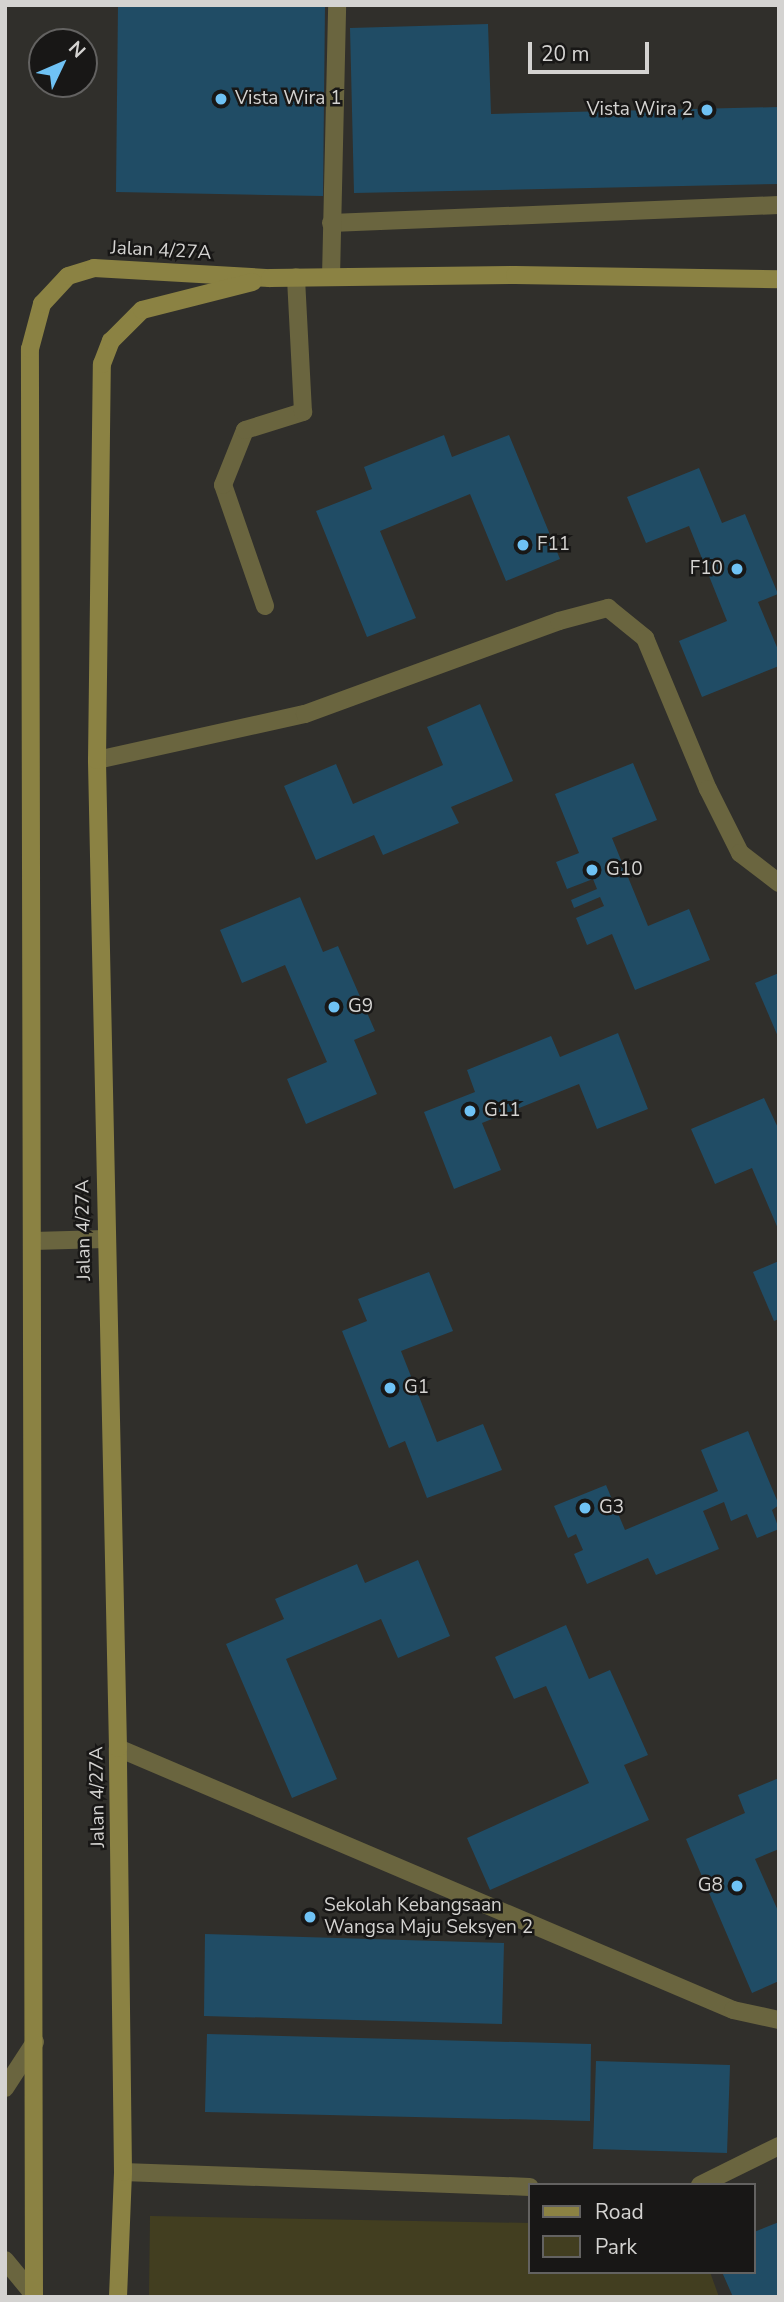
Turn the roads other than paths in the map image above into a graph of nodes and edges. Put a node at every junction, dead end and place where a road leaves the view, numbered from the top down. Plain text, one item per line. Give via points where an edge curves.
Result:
1 (337, 5) edge
2 (779, 205) edge
3 (331, 223) junction
4 (296, 277) junction
5 (331, 277) junction
6 (270, 278) junction
7 (779, 279) edge
8 (265, 606) dead end
9 (97, 760) junction
10 (779, 883) edge
11 (105, 1239) junction
12 (33, 1241) junction
13 (118, 1748) junction
14 (779, 2020) edge
15 (35, 2042) junction
16 (5, 2088) edge
17 (779, 2146) edge
18 (123, 2172) junction
19 (704, 2183) edge
20 (528, 2187) edge
21 (5, 2260) edge
22 (34, 2296) edge
23 (118, 2297) edge

1 - 3 street via 338,123
2 - 3 street
3 - 5 street
4 - 5 street, Jalan 4/27A
4 - 6 street, Jalan 4/27A
4 - 8 street via 303,412 246,430 223,485
5 - 7 street, Jalan 4/27A
6 - 9 street, Jalan 4/27A via 142,310 111,341 102,364
6 - 12 street, Jalan 4/27A via 94,268 68,276 43,304 30,349
9 - 10 street via 305,714 559,621 608,608 645,638 740,853
9 - 11 street, Jalan 4/27A
11 - 12 street
11 - 13 street, Jalan 4/27A
12 - 15 street, Jalan 4/27A
13 - 14 street via 733,2010
13 - 18 street, Jalan 4/27A
15 - 16 street
15 - 22 street, Jalan 4/27A
17 - 19 street
18 - 20 street
18 - 23 street, Jalan 4/27A
21 - 22 street

